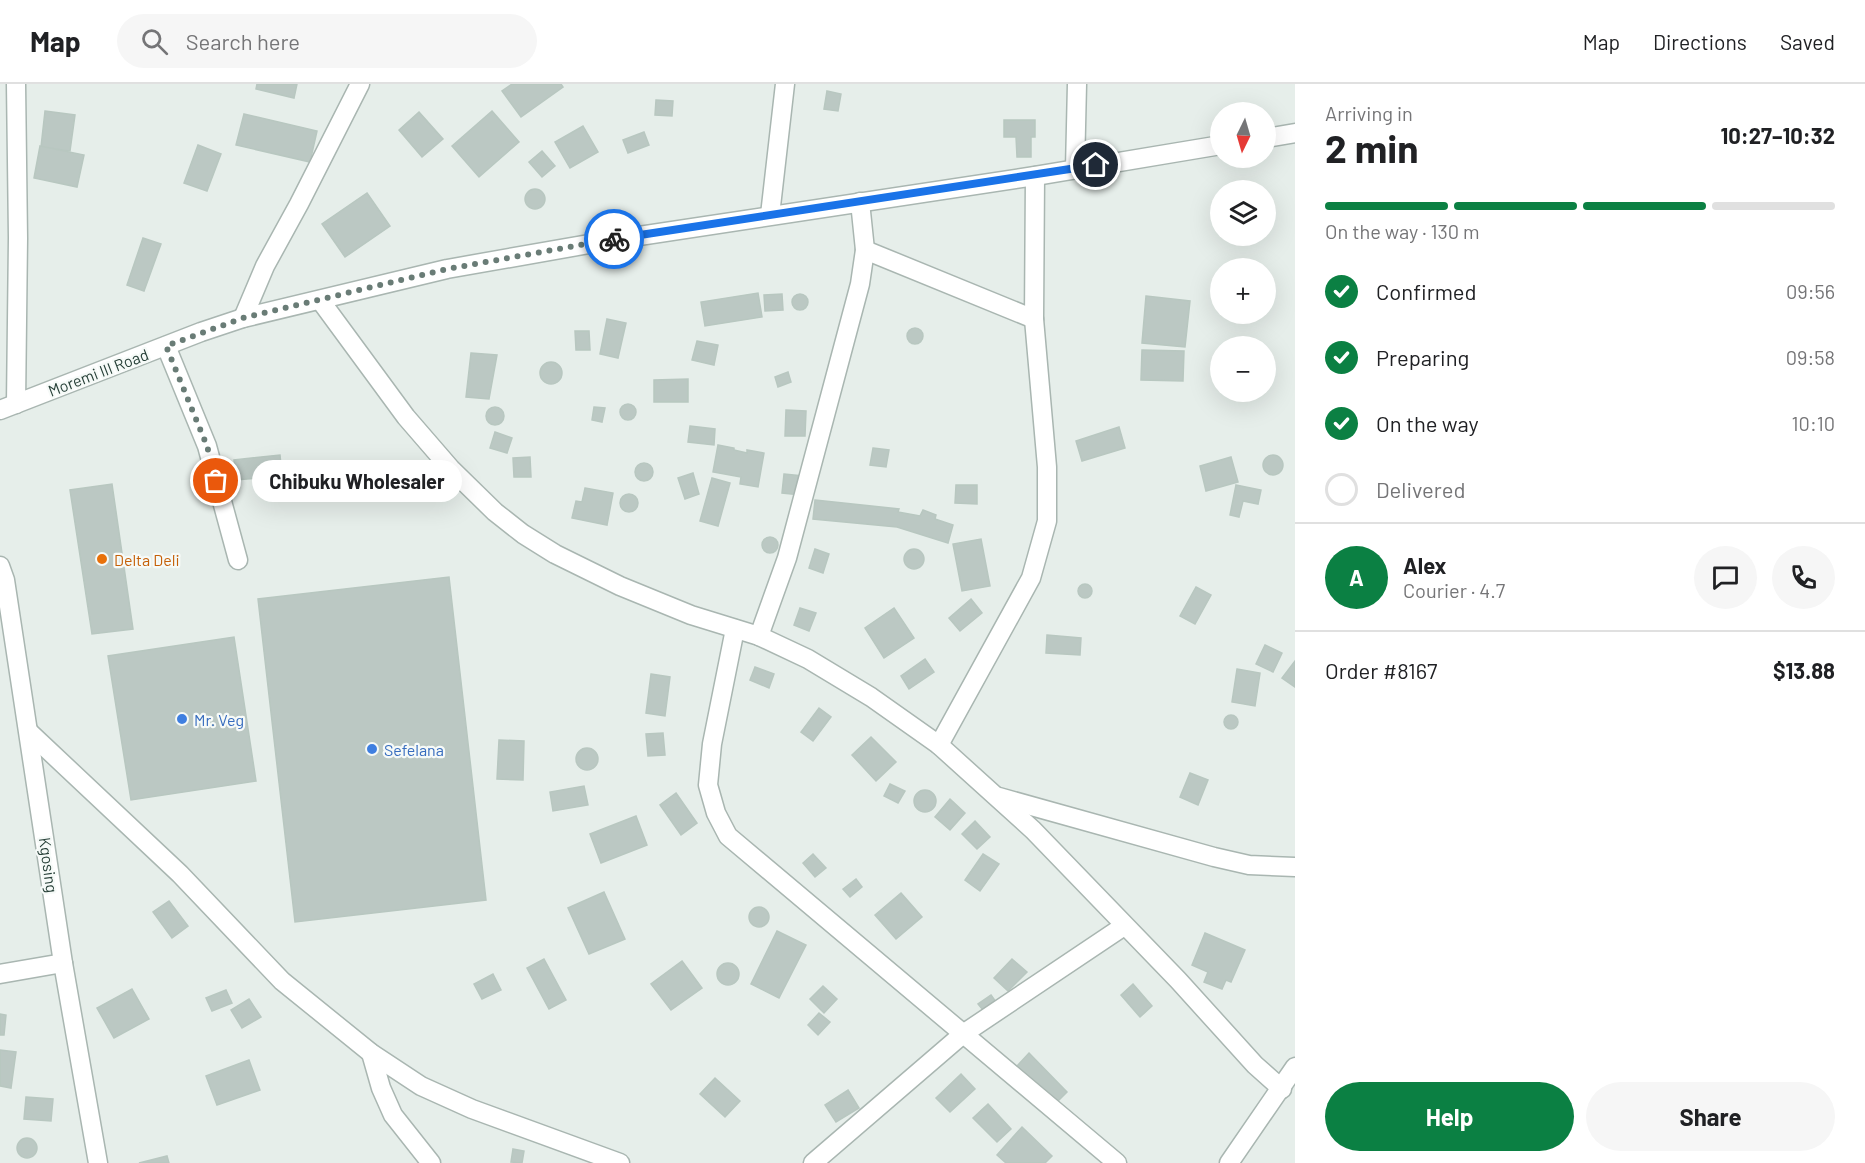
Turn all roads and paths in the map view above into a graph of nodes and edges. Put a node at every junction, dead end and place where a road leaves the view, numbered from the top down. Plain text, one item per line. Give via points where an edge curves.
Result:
1 (16, 84) edge
2 (360, 84) edge
3 (785, 84) edge
4 (1077, 84) edge
5 (1295, 133) edge
6 (1276, 136) edge
7 (1210, 147) edge
8 (1075, 169) junction
9 (1035, 176) junction
10 (860, 202) junction
11 (770, 215) junction
12 (865, 250) junction
13 (320, 300) junction
14 (243, 318) junction
15 (1034, 320) junction
16 (166, 346) junction
17 (8, 407) edge
18 (238, 560) dead end
19 (0, 566) edge
20 (735, 628) junction
21 (759, 636) junction
22 (29, 732) junction
23 (939, 745) junction
24 (997, 796) junction
25 (1295, 867) edge
26 (1124, 926) junction
27 (63, 963) junction
28 (0, 974) edge
29 (963, 1034) junction
30 (371, 1053) junction
31 (1295, 1067) edge
32 (1282, 1089) junction
33 (98, 1163) edge
34 (431, 1163) edge
35 (620, 1163) edge
36 (813, 1163) edge
37 (1117, 1163) edge
38 (1229, 1163) edge

1 - 17 street via 18,238
2 - 14 street via 265,267
3 - 11 street
4 - 8 street
5 - 6 street
7 - 8 street, Moremi III Road
8 - 9 street, Moremi III Road
9 - 10 street, Moremi III Road
9 - 15 street
10 - 11 street, Moremi III Road
10 - 12 street
11 - 13 street, Moremi III Road via 447,269
12 - 15 street
12 - 21 street via 852,316 787,558
13 - 14 street, Moremi III Road
13 - 20 street via 406,417 495,512 555,554 620,586
14 - 16 street, Moremi III Road
15 - 23 street via 1047,468 1047,521 1031,578
16 - 17 street, Moremi III Road
16 - 18 street via 207,446
19 - 22 street, Kgosing
20 - 21 street
20 - 29 street via 712,744 708,785 728,837
21 - 23 street via 817,664
22 - 27 street, Kgosing
22 - 30 street via 180,874 282,981
23 - 24 street
24 - 25 street via 1222,859 1249,865
24 - 26 street
26 - 29 street
26 - 32 street
27 - 28 street
27 - 33 street, Kgosing
29 - 36 street
29 - 37 street
30 - 34 street via 393,1115
30 - 35 street via 421,1086 472,1110
31 - 32 street
32 - 38 street

